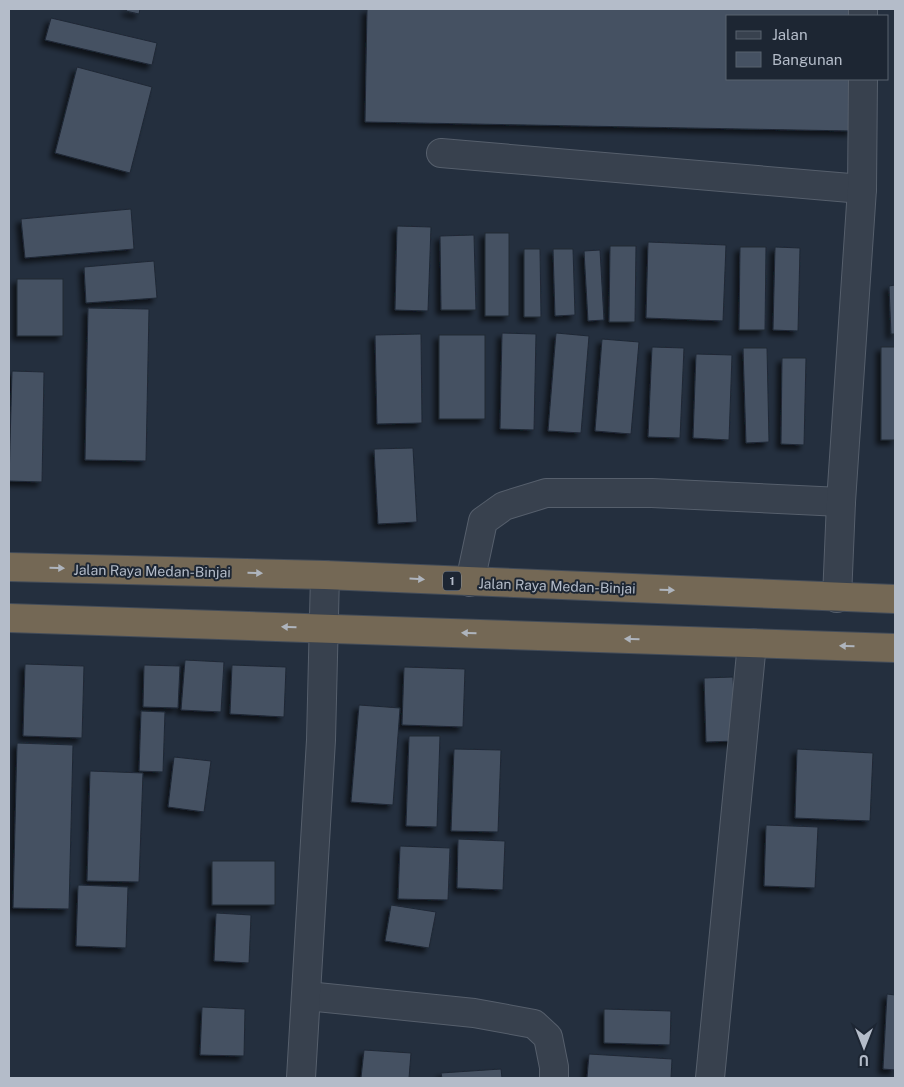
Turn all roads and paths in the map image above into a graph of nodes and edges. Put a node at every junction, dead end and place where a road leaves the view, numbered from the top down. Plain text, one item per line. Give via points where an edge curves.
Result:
1 (863, 80) edge
2 (441, 153) dead end
3 (862, 189) junction
4 (841, 502) junction
5 (9, 567) edge
6 (325, 575) junction
7 (470, 582) junction
8 (836, 598) junction
9 (895, 598) edge
10 (9, 618) edge
11 (324, 628) junction
12 (752, 643) junction
13 (895, 648) edge
14 (307, 996) junction
15 (301, 1078) edge
16 (554, 1078) edge
17 (710, 1078) edge

1 - 3 street
2 - 3 street
3 - 4 street
4 - 7 street via 652,493 546,493 504,506 483,521
4 - 8 street
5 -> 6 highway, Jalan Raya Medan-Binjai / 1
6 -> 7 highway, Jalan Raya Medan-Binjai / 1
6 - 11 street
7 -> 8 highway, Jalan Raya Medan-Binjai / 1
8 - 9 highway, Jalan Raya Medan-Binjai / 1
11 -> 10 highway
12 -> 11 highway
11 - 14 street
13 -> 12 highway
12 - 17 street
14 - 15 street
14 - 16 street via 474,1013 534,1024 548,1037

